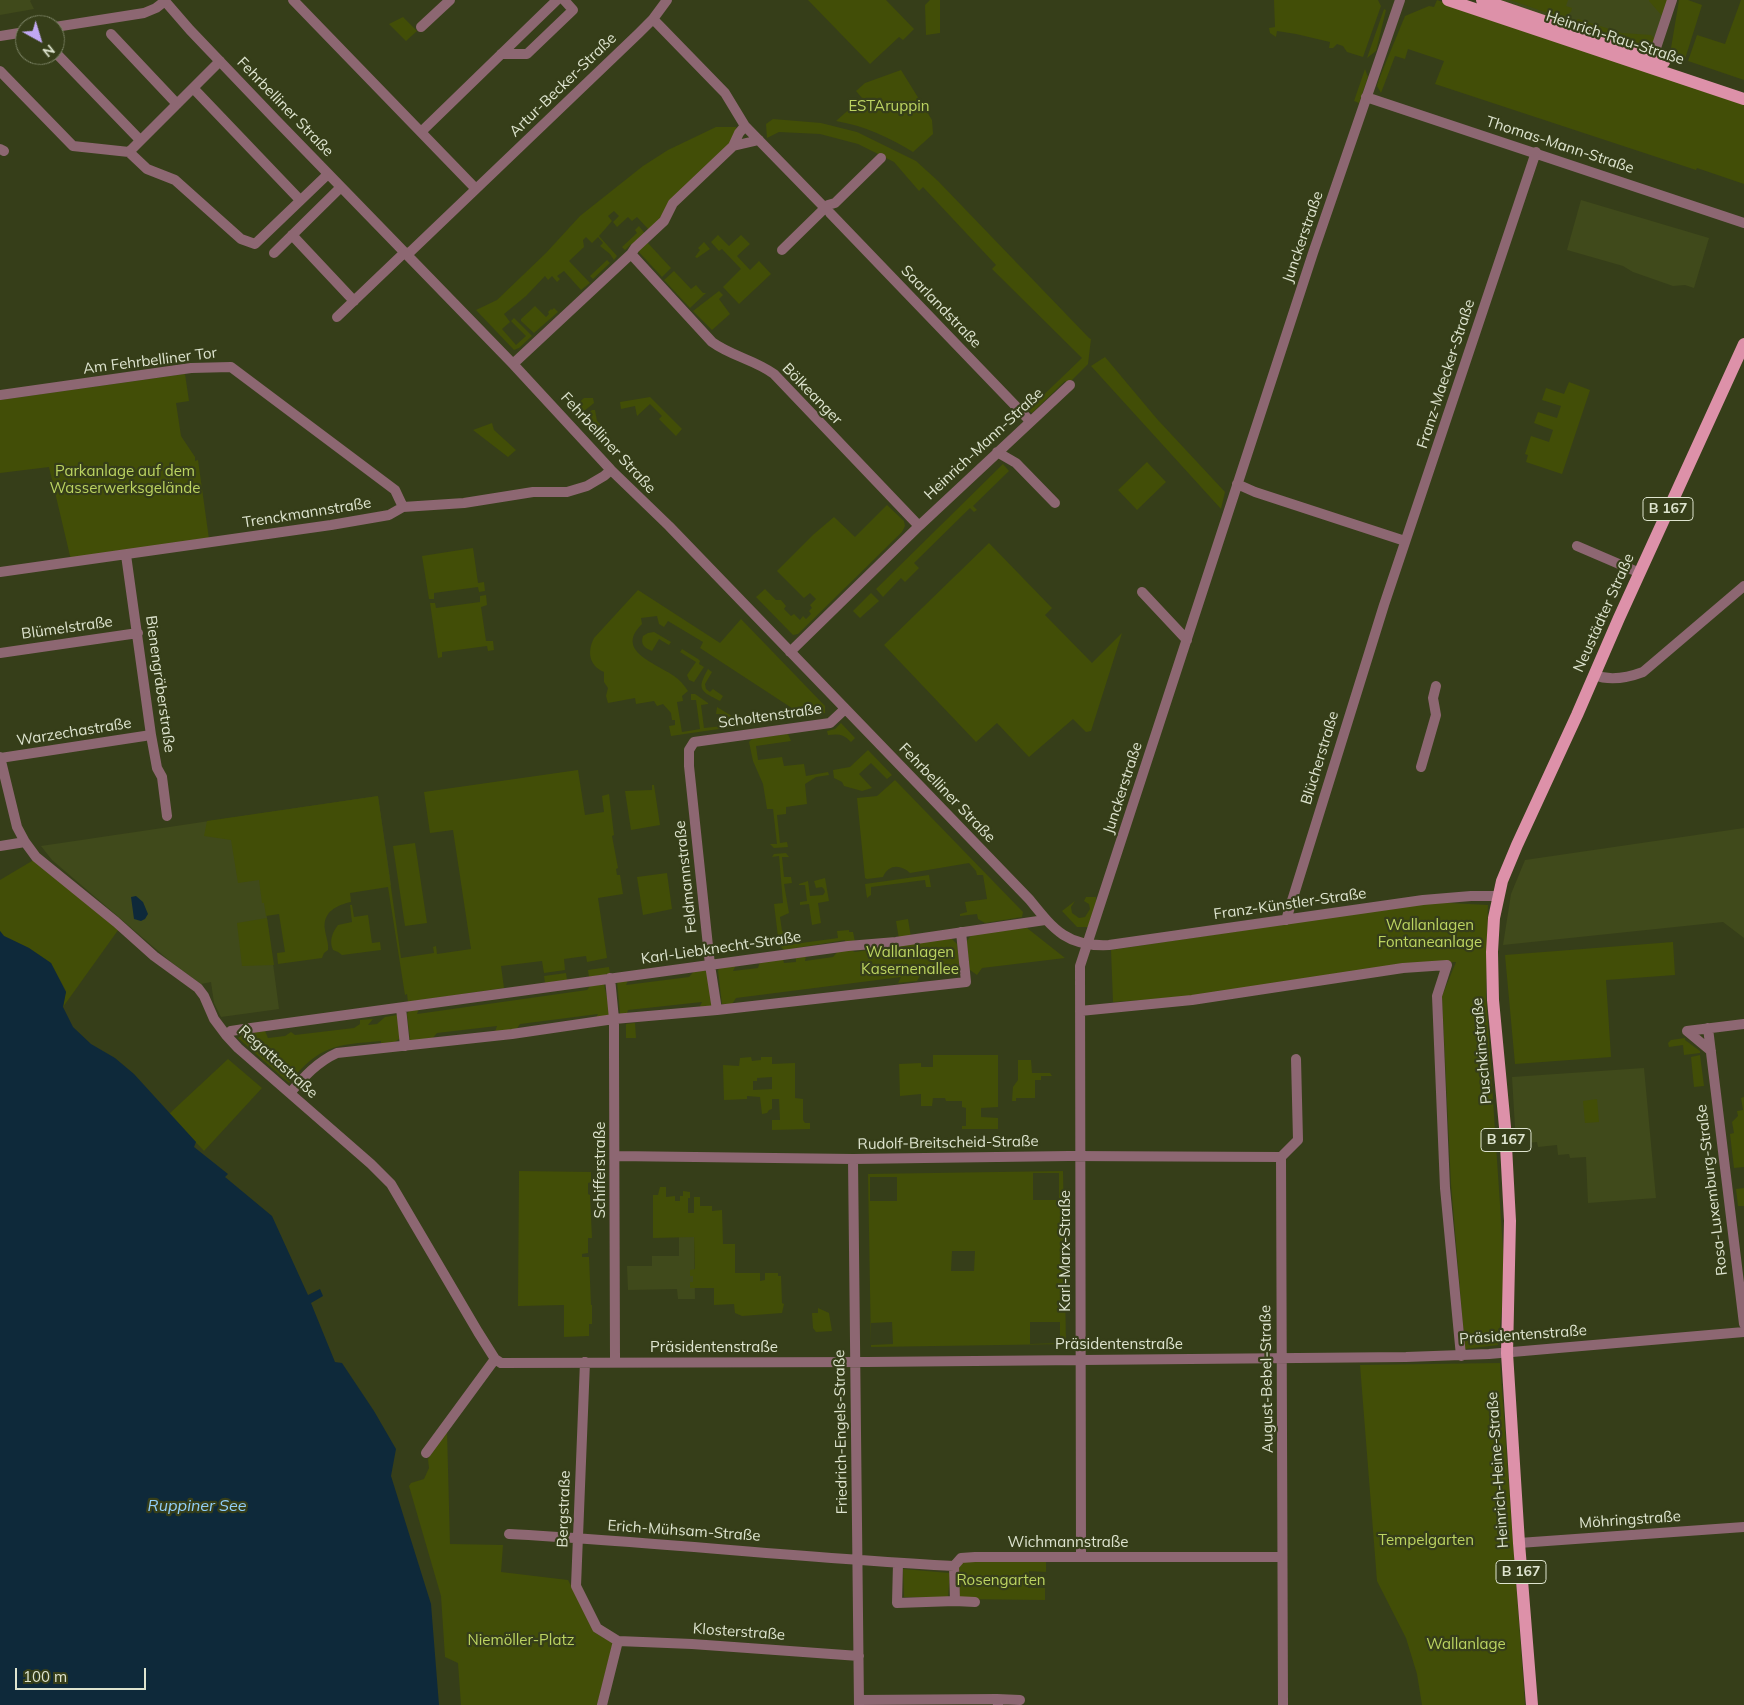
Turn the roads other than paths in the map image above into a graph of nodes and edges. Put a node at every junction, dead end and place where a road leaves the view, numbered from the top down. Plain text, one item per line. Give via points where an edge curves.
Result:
1 (293, 0) edge
2 (450, 0) edge
3 (557, 0) edge
4 (564, 0) edge
5 (667, 0) edge
6 (1400, 0) edge
7 (1448, 0) edge
8 (1482, 0) edge
9 (1672, 0) edge
10 (165, 1) edge
11 (653, 19) junction
12 (65, 25) edge
13 (422, 27) dead end
14 (15, 34) edge
15 (110, 34) dead end
16 (0, 36) edge
17 (502, 54) junction
18 (65, 62) edge
19 (220, 62) junction
20 (1651, 63) junction
21 (0, 71) edge
22 (193, 88) junction
23 (1744, 90) edge
24 (1366, 97) junction
25 (1744, 98) edge
26 (177, 104) junction
27 (745, 126) junction
28 (421, 132) junction
29 (140, 140) junction
30 (759, 140) junction
31 (733, 146) junction
32 (129, 152) junction
33 (1536, 152) junction
34 (881, 158) dead end
35 (328, 174) junction
36 (341, 186) junction
37 (476, 189) junction
38 (300, 200) junction
39 (828, 208) junction
40 (1744, 223) edge
41 (292, 235) junction
42 (782, 250) dead end
43 (274, 253) dead end
44 (406, 254) junction
45 (631, 254) junction
46 (354, 301) junction
47 (337, 317) dead end
48 (1744, 344) edge
49 (512, 364) junction
50 (1070, 385) dead end
51 (0, 395) edge
52 (1030, 421) junction
53 (997, 452) junction
54 (611, 470) junction
55 (1237, 484) junction
56 (1055, 503) dead end
57 (402, 508) junction
58 (918, 526) junction
59 (1405, 541) junction
60 (1577, 546) dead end
61 (126, 555) junction
62 (0, 572) edge
63 (1640, 573) junction
64 (1744, 586) edge
65 (1142, 592) dead end
66 (1384, 605) joint
67 (138, 633) junction
68 (1187, 640) junction
69 (790, 652) junction
70 (0, 653) edge
71 (1594, 675) junction
72 (1436, 686) dead end
73 (845, 709) junction
74 (151, 735) junction
75 (694, 742) joint
76 (0, 757) edge
77 (1421, 767) dead end
78 (167, 816) dead end
79 (25, 842) junction
80 (0, 846) edge
81 (1498, 896) junction
82 (1045, 920) junction
83 (1286, 920) junction
84 (961, 932) junction
85 (1087, 946) junction
86 (710, 965) junction
87 (610, 978) junction
88 (401, 1008) junction
89 (717, 1010) junction
90 (1080, 1011) junction
91 (614, 1019) junction
92 (1744, 1024) edge
93 (1708, 1028) junction
94 (226, 1035) junction
95 (405, 1046) junction
96 (1710, 1051) junction
97 (1296, 1059) dead end
98 (290, 1094) junction
99 (616, 1156) junction
100 (1080, 1156) junction
101 (1281, 1157) junction
102 (853, 1159) junction
103 (1744, 1324) edge
104 (1744, 1332) edge
105 (1507, 1353) junction
106 (1461, 1356) junction
107 (1282, 1358) junction
108 (495, 1359) junction
109 (1081, 1360) junction
110 (585, 1362) junction
111 (615, 1362) junction
112 (855, 1362) junction
113 (426, 1453) dead end
114 (1744, 1527) edge
115 (509, 1534) dead end
116 (578, 1538) junction
117 (1519, 1543) junction
118 (1282, 1557) junction
119 (1081, 1558) junction
120 (858, 1560) junction
121 (898, 1563) junction
122 (954, 1566) junction
123 (955, 1601) junction
124 (976, 1602) dead end
125 (618, 1641) junction
126 (859, 1656) junction
127 (1020, 1700) dead end
128 (859, 1702) edge
129 (928, 1702) edge
130 (998, 1702) edge
131 (602, 1705) edge
132 (1283, 1705) edge
133 (1532, 1705) edge

1 - 28 street
2 - 13 street
3 - 17 street
4 - 17 street via 573,10 527,54
5 - 11 street, Artur-Becker-Straße
6 - 24 street, Junckerstraße
7 - 20 main road, Heinrich-Rau-Straße
8 - 20 main road, Heinrich-Rau-Straße
9 - 20 street, Heinrich-Rau-Straße
10 - 12 street via 144,13
10 - 19 street, Fehrbelliner Straße
11 - 27 street, Saarlandstraße via 725,93
11 - 37 street, Artur-Becker-Straße
14 - 16 street
15 - 26 street
17 - 28 street
18 - 29 street
19 - 22 street, Fehrbelliner Straße
19 - 35 street, Fehrbelliner Straße
20 - 23 main road, Heinrich-Rau-Straße
20 - 25 main road, Heinrich-Rau-Straße
21 - 32 street via 73,146
22 - 26 street, Fehrbelliner Straße
22 - 38 street
24 - 33 street, Thomas-Mann-Straße
24 - 55 street, Junckerstraße
26 - 29 street, Fehrbelliner Straße
27 - 30 street, Saarlandstraße
27 - 31 street
28 - 37 street
29 - 32 street, Fehrbelliner Straße
30 - 31 street
30 - 39 street, Saarlandstraße
31 - 45 street via 673,203 664,221
32 - 38 street, Fehrbelliner Straße via 147,168 175,180 241,239 255,244
33 - 40 street, Thomas-Mann-Straße
33 - 59 street, Franz-Maecker-Straße
34 - 39 street
35 - 36 street, Fehrbelliner Straße
35 - 38 street, Fehrbelliner Straße
36 - 41 street
36 - 44 street, Fehrbelliner Straße
37 - 44 street, Artur-Becker-Straße
39 - 42 street
39 - 52 street, Saarlandstraße
41 - 43 street
41 - 46 street
44 - 46 street
44 - 49 street, Fehrbelliner Straße
45 - 49 street
45 - 58 street, Bölkeanger via 712,342 774,374
46 - 47 street
48 - 63 main road, Neustädter Straße / B 167
49 - 54 street, Fehrbelliner Straße
50 - 52 street, Heinrich-Mann-Straße
51 - 57 street, Am Fehrbelliner Tor via 190,368 231,367 395,490
52 - 53 street, Heinrich-Mann-Straße
53 - 56 street via 1016,463
53 - 58 street, Heinrich-Mann-Straße
54 - 57 street, Trenckmannstraße via 598,481 567,492 534,492
54 - 69 street, Fehrbelliner Straße via 670,526
55 - 59 street
55 - 68 street, Junckerstraße
57 - 61 street, Trenckmannstraße via 389,515
58 - 69 street
59 - 66 street, Franz-Maecker-Straße
60 - 63 street
61 - 62 street, Trenckmannstraße
61 - 67 street, Bienengräberstraße
63 - 71 main road, Neustädter Straße / B 167
64 - 71 street via 1643,672 1604,679
65 - 68 street
66 - 83 street, Blücherstraße
67 - 70 street, Blümelstraße
67 - 74 street, Bienengräberstraße
68 - 85 street, Junckerstraße
69 - 73 street, Fehrbelliner Straße
71 - 81 main road, Neustädter Straße / B 167 via 1517,845
72 - 77 street via 1433,698 1436,715
73 - 75 street, Scholtenstraße via 830,723
73 - 82 street, Fehrbelliner Straße via 1029,899
74 - 76 street, Warzechastraße
74 - 78 street, Bienengräberstraße via 157,768 162,777
75 - 86 street, Feldmannstraße via 689,750 689,766
76 - 79 street, Regattastraße via 17,827
79 - 80 street
79 - 94 street, Regattastraße via 37,858 154,956 198,988
81 - 83 street, Franz-Künstler-Straße via 1423,900
81 - 105 main road, Puschkinstraße / B 167 via 1492,962 1508,1174 1510,1271
82 - 84 street, Karl-Liebknecht-Straße
82 - 85 street, Fehrbelliner Straße via 1069,939
83 - 85 street, Franz-Künstler-Straße
84 - 86 street, Karl-Liebknecht-Straße
84 - 89 street via 966,982
85 - 90 street, Karl-Marx-Straße via 1080,966
86 - 87 street, Karl-Liebknecht-Straße
86 - 89 street, Feldmannstraße
87 - 88 street, Karl-Liebknecht-Straße
87 - 91 street, Schifferstraße
88 - 94 street, Karl-Liebknecht-Straße via 231,1031
88 - 95 street
89 - 91 street
90 - 100 street, Karl-Marx-Straße
90 - 106 street via 1192,1000 1403,968 1447,965 1437,996 1445,1188
91 - 95 street
91 - 99 street, Schifferstraße
92 - 93 street
93 - 96 street, Rosa-Luxemburg-Straße
93 - 96 street via 1687,1031
94 - 98 street, Regattastraße
95 - 98 street via 326,1058
96 - 103 street, Rosa-Luxemburg-Straße
97 - 101 street via 1298,1140
98 - 108 street, Regattastraße via 391,1184
99 - 102 street, Rudolf-Breitscheid-Straße
99 - 111 street, Schifferstraße
100 - 101 street, Rudolf-Breitscheid-Straße
100 - 102 street, Rudolf-Breitscheid-Straße
100 - 109 street, Karl-Marx-Straße
101 - 107 street, August-Bebel-Straße
102 - 112 street, Friedrich-Engels-Straße
104 - 105 street, Präsidentenstraße
105 - 106 street, Präsidentenstraße
105 - 117 main road, Heinrich-Heine-Straße / B 167
106 - 107 street, Präsidentenstraße
107 - 109 street, Präsidentenstraße
107 - 118 street, August-Bebel-Straße
108 - 110 street, Präsidentenstraße via 501,1363
108 - 113 street
109 - 112 street, Präsidentenstraße
109 - 119 street, Karl-Marx-Straße
110 - 111 street, Präsidentenstraße
110 - 116 street, Bergstraße
111 - 112 street, Präsidentenstraße
112 - 120 street, Friedrich-Engels-Straße
114 - 117 street, Möhringstraße
115 - 116 street, Erich-Mühsam-Straße
116 - 120 street, Erich-Mühsam-Straße
116 - 125 street, Bergstraße via 576,1586 597,1628
117 - 133 main road, Heinrich-Heine-Straße / B 167
118 - 119 street, Wichmannstraße
118 - 132 street, August-Bebel-Straße
119 - 122 street, Wichmannstraße via 968,1557 961,1558
120 - 121 street, Wichmannstraße
120 - 126 street, Friedrich-Engels-Straße
121 - 122 street, Wichmannstraße
121 - 123 street via 897,1603
122 - 123 street
123 - 124 street
125 - 126 street, Klosterstraße
125 - 131 street
126 - 128 street, Friedrich-Engels-Straße
127 - 130 street
128 - 129 street
129 - 130 street

